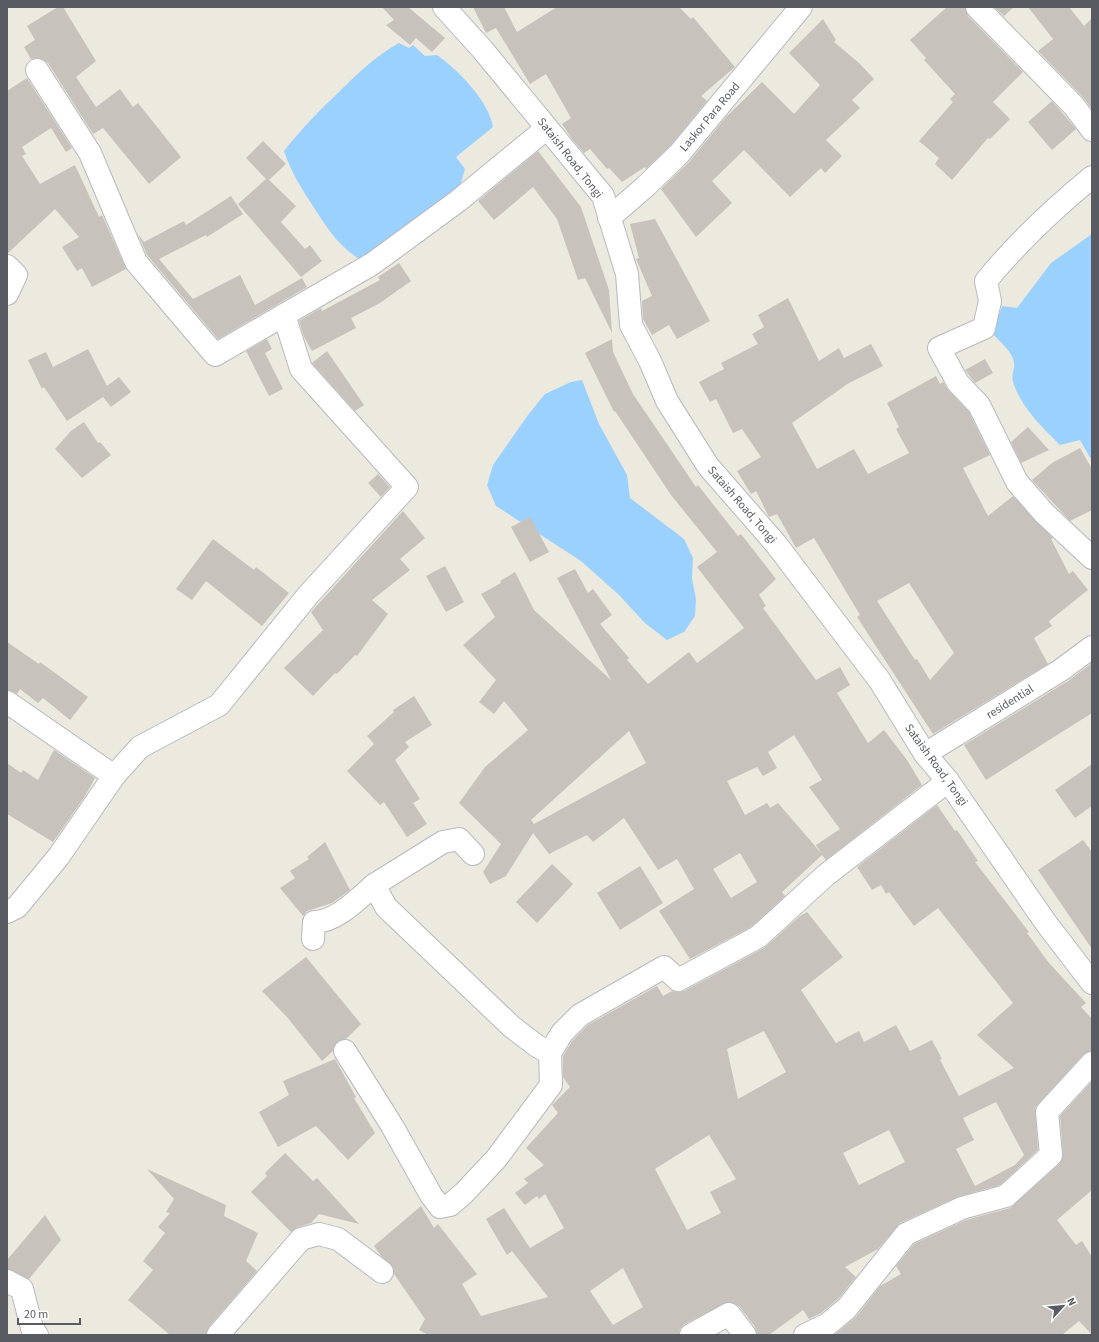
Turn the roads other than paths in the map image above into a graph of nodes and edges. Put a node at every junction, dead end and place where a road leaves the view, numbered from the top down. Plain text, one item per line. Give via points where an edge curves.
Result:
1 (444, 7) edge
2 (801, 7) edge
3 (977, 7) edge
4 (37, 70) dead end
5 (547, 128) junction
6 (1092, 130) edge
7 (1092, 177) edge
8 (609, 218) junction
9 (7, 266) edge
10 (7, 294) edge
11 (284, 315) junction
12 (1092, 558) edge
13 (1092, 647) edge
14 (7, 702) edge
15 (925, 754) junction
16 (114, 776) junction
17 (948, 781) junction
18 (474, 854) dead end
19 (374, 885) junction
20 (7, 912) edge
21 (313, 939) dead end
22 (1092, 983) edge
23 (345, 1051) dead end
24 (550, 1053) junction
25 (1092, 1062) edge
26 (382, 1272) dead end
27 (7, 1281) edge
28 (37, 1335) edge
29 (218, 1335) edge
30 (691, 1335) edge
31 (745, 1335) edge
32 (805, 1335) edge

1 - 5 street, Sataish Road, Tongi via 482,48
2 - 8 street, Laskor Para Road via 679,154
3 - 6 street via 1074,106
4 - 11 street via 90,153 136,262 215,355
5 - 8 street, Sataish Road, Tongi via 603,196
5 - 11 street via 458,201 372,264
7 - 12 street via 1055,207 1012,249 986,281 990,302 984,328 939,348 958,383 979,405 1017,482 1044,513
8 - 15 street, Sataish Road, Tongi via 628,274 631,325 668,401 708,466 776,544 880,681
9 - 10 street via 16,275
11 - 16 street via 301,369 407,487 309,594 219,705 140,746
13 - 15 street, residential via 1061,670
14 - 16 street
15 - 17 street, Sataish Road, Tongi
16 - 20 street via 59,856 16,907
17 - 22 street, Sataish Road, Tongi via 1046,923
17 - 24 street via 826,875 758,937 678,980 664,967 580,1015 562,1033
18 - 19 street via 459,839 443,842
19 - 21 street via 325,922 314,922
19 - 24 street via 386,907 512,1027
23 - 24 street via 392,1124 440,1207 450,1204 463,1194 496,1159 550,1085
25 - 32 street via 1047,1112 1051,1155 1006,1196 962,1208 906,1234 847,1308 828,1324
26 - 29 street via 338,1238 319,1234 301,1239
27 - 28 street via 22,1289 32,1328
30 - 31 street via 729,1314

